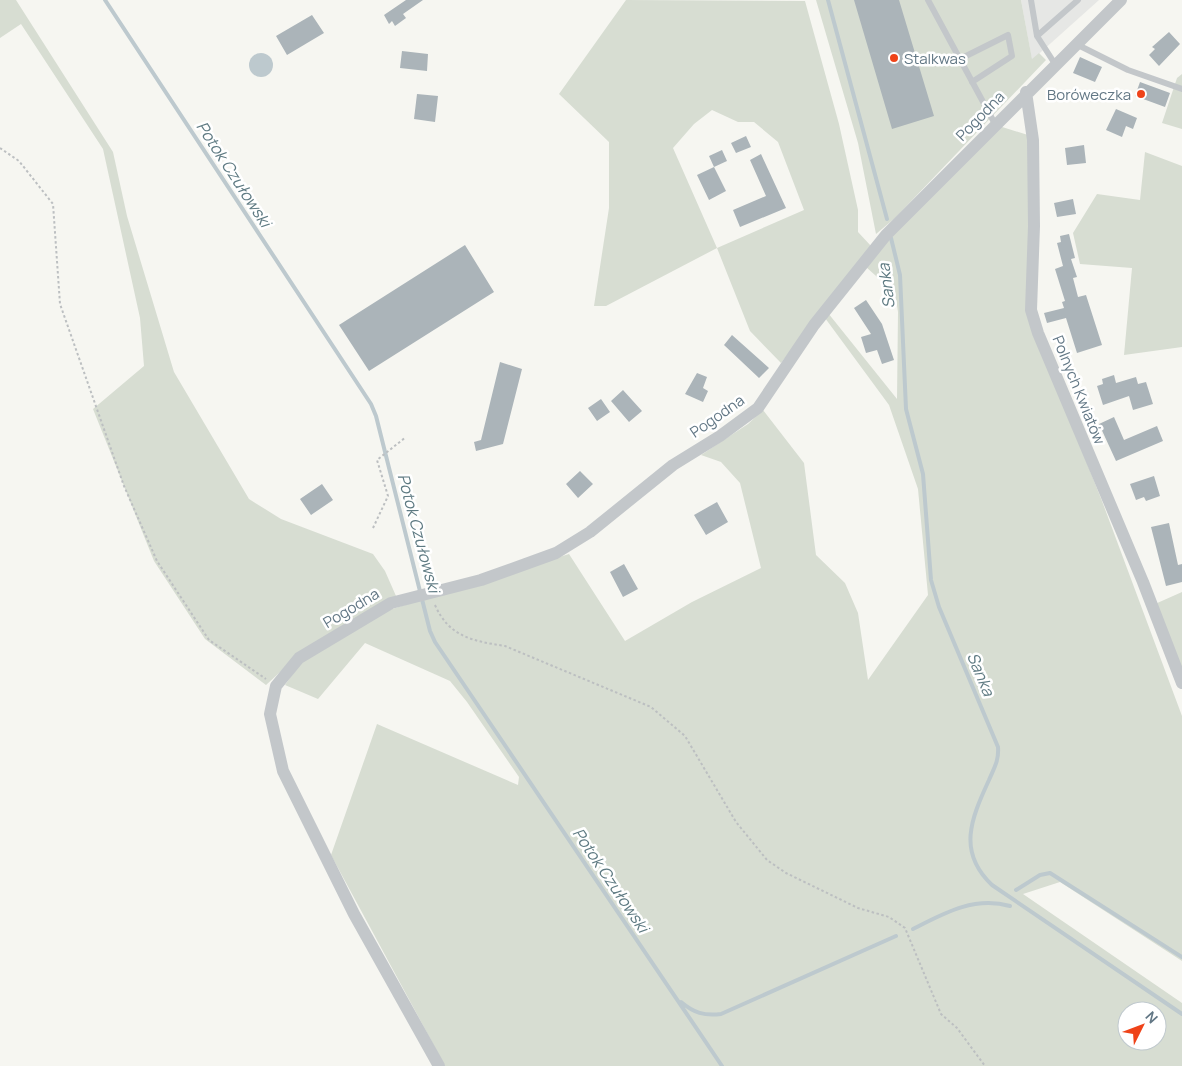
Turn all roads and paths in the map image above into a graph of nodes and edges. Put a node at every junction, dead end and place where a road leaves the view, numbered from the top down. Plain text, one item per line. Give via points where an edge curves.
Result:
1 (928, 0) edge
2 (1031, 0) edge
3 (1078, 0) edge
4 (1121, 0) edge
5 (1037, 36) junction
6 (1076, 44) junction
7 (960, 59) junction
8 (1056, 64) junction
9 (972, 82) junction
10 (1182, 89) edge
11 (1026, 92) junction
12 (995, 124) junction
13 (0, 148) edge
14 (406, 437) dead end
15 (373, 528) dead end
16 (429, 592) junction
17 (1182, 683) edge
18 (276, 686) junction
19 (439, 1066) edge
20 (985, 1066) edge

1 - 7 lane
2 - 5 lane
3 - 5 lane
4 - 6 street, Pogodna
5 - 8 lane
6 - 8 street, Pogodna
6 - 10 lane via 1128,70
7 - 9 lane
7 - 9 lane via 1008,35 1012,56
8 - 11 street, Pogodna
9 - 12 lane
11 - 12 street, Pogodna
11 - 17 street, Polnych Kwiatów via 1033,140 1031,310
12 - 16 street, Pogodna via 886,235 814,325 758,408 673,465 590,532 556,554 481,580
13 - 18 path via 19,161 53,204 60,304 124,486 157,561 209,640
14 - 15 path via 377,460 388,496
16 - 18 street, Pogodna via 391,603 299,658
16 - 20 path via 442,620 461,635 505,646 652,707 685,736 736,822 767,860 786,873 858,908 889,917 905,928 941,1014 957,1028
18 - 19 street via 270,714 282,771 354,914

